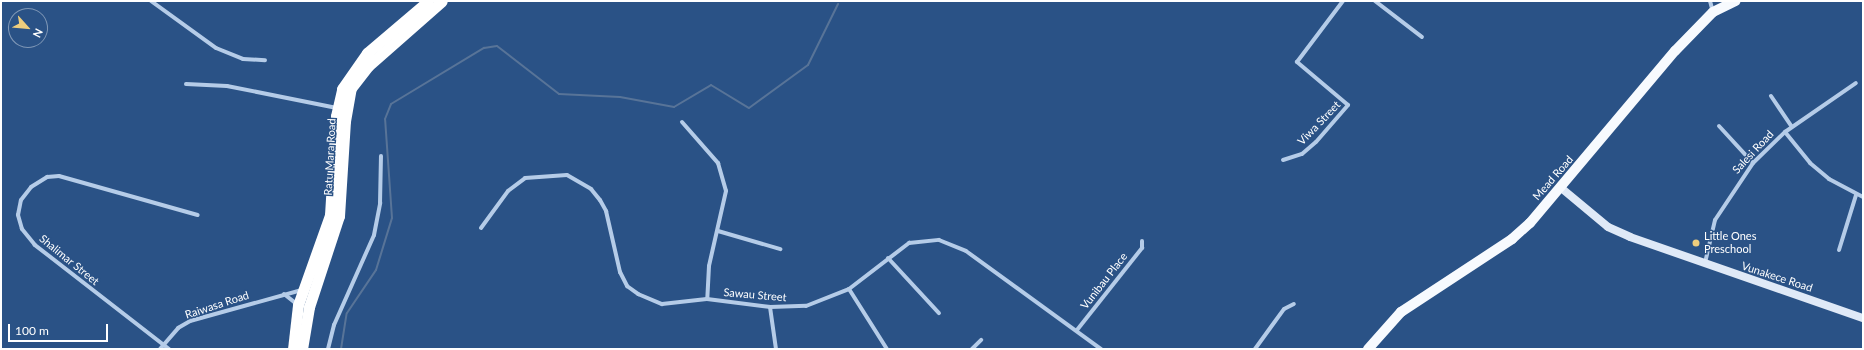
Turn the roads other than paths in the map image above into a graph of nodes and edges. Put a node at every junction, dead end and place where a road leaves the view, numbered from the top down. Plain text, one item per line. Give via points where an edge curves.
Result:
1 (151, 1) edge
2 (428, 1) edge
3 (442, 1) edge
4 (1344, 1) edge
5 (1374, 1) edge
6 (1710, 1) edge
7 (1736, 1) edge
8 (1713, 12) junction
9 (1422, 37) dead end
10 (265, 60) dead end
11 (1856, 83) dead end
12 (186, 84) dead end
13 (1771, 96) dead end
14 (338, 108) junction
15 (682, 122) dead end
16 (1719, 126) dead end
17 (1792, 127) junction
18 (1785, 132) junction
19 (381, 156) dead end
20 (1283, 160) dead end
21 (1753, 163) junction
22 (1560, 187) junction
23 (1856, 195) junction
24 (1863, 197) edge
25 (198, 215) dead end
26 (481, 228) dead end
27 (718, 232) junction
28 (1142, 241) dead end
29 (780, 249) dead end
30 (1839, 250) dead end
31 (888, 258) junction
32 (1705, 265) junction
33 (303, 289) junction
34 (849, 289) junction
35 (284, 294) junction
36 (707, 299) junction
37 (1294, 304) dead end
38 (298, 305) junction
39 (770, 307) junction
40 (939, 313) dead end
41 (1863, 318) edge
42 (1077, 330) junction
43 (981, 340) dead end
44 (163, 345) junction
45 (160, 349) edge
46 (169, 349) edge
47 (293, 349) edge
48 (302, 349) edge
49 (328, 349) edge
50 (776, 349) edge
51 (887, 349) edge
52 (972, 349) edge
53 (1101, 349) edge
54 (1254, 349) edge
55 (1368, 349) edge

1 - 10 street via 216,48 243,59
2 - 14 highway, Ratu Mara Road via 358,63 342,89
3 - 48 highway, Ratu Mara Road via 368,66 351,88 345,121 339,216 308,307
4 - 20 street, Viwa Street via 1297,62 1348,105 1302,154
5 - 9 street
6 - 8 street
7 - 8 main road, Mead Road
8 - 22 main road, Mead Road via 1675,51
11 - 17 street, Salesi Road
12 - 14 street via 227,86
13 - 17 street
14 - 33 highway, Ratu Mara Road via 330,215
15 - 27 street via 718,163 723,177 726,191
16 - 21 street
17 - 18 street, Salesi Road
18 - 21 street, Salesi Road
18 - 23 street via 1810,163
19 - 49 street via 380,203 374,236 334,325
21 - 32 street, Salesi Road via 1715,220 1707,243
22 - 32 main road, Vunakece Road via 1608,226
22 - 55 main road, Mead Road via 1512,239 1401,312
23 - 24 street
23 - 30 street
25 - 44 street, Shalimar Street via 59,176 36,184 21,200 18,215 22,229 35,245
26 - 36 street, Sawau Street via 508,191 525,178 568,175 591,189 606,211 615,258 627,286 662,304
27 - 29 street
27 - 36 street via 709,266
28 - 42 street, Vunibau Place via 1142,248
31 - 34 street, Sawau Street
31 - 40 street
31 - 42 street, Sawau Street via 909,243 925,239 951,244
32 - 41 main road, Vunakece Road
33 - 35 street, Raiwasa Road
33 - 38 highway, Ratu Mara Road
34 - 39 street, Sawau Street via 806,306
34 - 51 street
35 - 38 street
35 - 44 street, Raiwasa Road via 190,321
36 - 39 street, Sawau Street
37 - 54 street via 1284,309
38 - 47 highway, Ratu Mara Road
39 - 50 street
42 - 53 street, Sawau Street
43 - 52 street
44 - 45 street, Raiwasa Road
44 - 46 street, Shalimar Street

